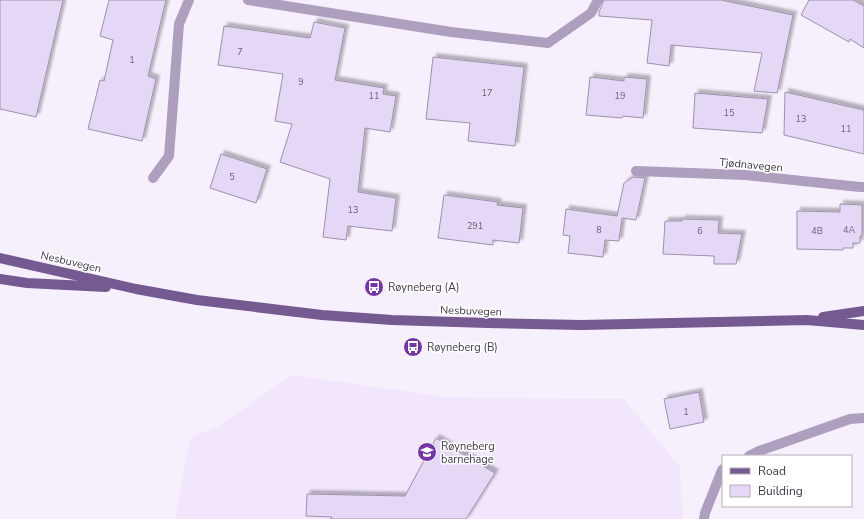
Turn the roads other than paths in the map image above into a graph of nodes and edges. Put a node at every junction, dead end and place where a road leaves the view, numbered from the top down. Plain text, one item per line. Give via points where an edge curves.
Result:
1 (188, 0) edge
2 (248, 0) edge
3 (598, 0) edge
4 (636, 171) dead end
5 (153, 178) dead end
6 (864, 187) edge
7 (0, 258) edge
8 (0, 279) edge
9 (136, 289) junction
10 (864, 311) edge
11 (807, 320) junction
12 (864, 325) edge
13 (864, 418) edge
14 (751, 455) edge
15 (722, 470) edge
16 (704, 519) edge

1 - 5 street via 179,24 169,156
2 - 3 street via 451,32 548,43 591,13
4 - 6 street, Tjødnavegen via 745,175
7 - 9 main road, Nesbuvegen
8 - 9 main road, Nesbuvegen via 27,283
9 - 11 main road, Nesbuvegen via 197,300 392,320 582,325
10 - 11 main road, Nesbuvegen
11 - 12 main road, Nesbuvegen
13 - 14 street via 850,419
15 - 16 street

